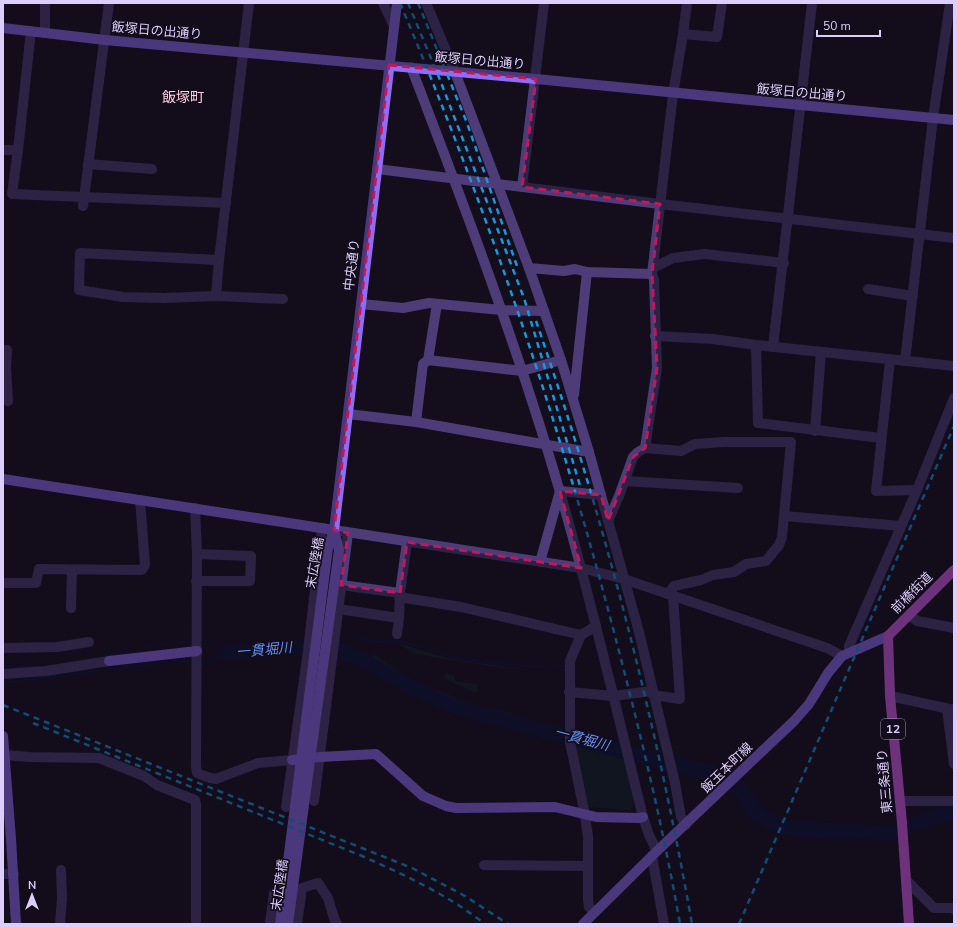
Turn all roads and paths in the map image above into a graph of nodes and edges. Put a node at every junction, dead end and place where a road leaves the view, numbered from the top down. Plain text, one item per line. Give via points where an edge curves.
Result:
1 (45, 3) edge
2 (109, 3) edge
3 (249, 3) edge
4 (383, 3) edge
5 (397, 3) edge
6 (426, 3) edge
7 (544, 3) edge
8 (686, 3) edge
9 (722, 3) edge
10 (812, 3) edge
11 (950, 3) edge
12 (394, 26) junction
13 (3, 28) edge
14 (30, 31) junction
15 (45, 33) junction
16 (683, 34) junction
17 (105, 40) junction
18 (244, 52) junction
19 (389, 65) junction
20 (411, 67) junction
21 (455, 72) junction
22 (536, 79) junction
23 (673, 94) junction
24 (801, 106) junction
25 (933, 118) junction
26 (954, 120) edge
27 (3, 150) edge
28 (18, 150) junction
29 (88, 164) junction
30 (152, 169) dead end
31 (377, 169) junction
32 (454, 178) junction
33 (498, 184) junction
34 (522, 187) junction
35 (83, 202) junction
36 (226, 203) junction
37 (660, 204) junction
38 (788, 219) junction
39 (920, 234) junction
40 (954, 238) edge
41 (219, 260) junction
42 (784, 263) junction
43 (529, 268) junction
44 (652, 271) junction
45 (587, 272) junction
46 (868, 289) dead end
47 (216, 296) junction
48 (913, 296) junction
49 (283, 299) dead end
50 (361, 304) junction
51 (437, 304) junction
52 (501, 310) junction
53 (544, 311) junction
54 (655, 336) junction
55 (756, 345) junction
56 (773, 347) junction
57 (3, 350) edge
58 (821, 352) junction
59 (428, 360) junction
60 (561, 360) junction
61 (890, 360) junction
62 (905, 361) junction
63 (954, 366) edge
64 (522, 371) junction
65 (954, 398) edge
66 (573, 399) junction
67 (8, 401) dead end
68 (348, 414) junction
69 (416, 422) junction
70 (792, 427) junction
71 (815, 430) junction
72 (881, 438) junction
73 (790, 442) junction
74 (546, 446) junction
75 (645, 448) junction
76 (589, 452) junction
77 (3, 479) edge
78 (625, 481) junction
79 (738, 488) dead end
80 (917, 490) junction
81 (560, 491) junction
82 (601, 494) junction
83 (140, 500) junction
84 (195, 508) junction
85 (784, 516) junction
86 (608, 521) junction
87 (901, 526) junction
88 (322, 528) junction
89 (334, 530) junction
90 (348, 533) junction
91 (407, 542) junction
92 (197, 554) junction
93 (540, 562) junction
94 (581, 568) junction
95 (72, 570) junction
96 (954, 570) edge
97 (624, 579) junction
98 (196, 581) junction
99 (3, 583) edge
100 (341, 585) junction
101 (400, 595) junction
102 (670, 595) junction
103 (71, 608) dead end
104 (338, 609) junction
105 (909, 615) junction
106 (399, 618) junction
107 (596, 626) junction
108 (954, 628) edge
109 (397, 634) dead end
110 (581, 635) junction
111 (888, 636) junction
112 (89, 642) dead end
113 (321, 644) junction
114 (3, 648) edge
115 (197, 651) junction
116 (846, 655) junction
117 (3, 674) edge
118 (569, 692) junction
119 (653, 693) junction
120 (613, 696) junction
121 (890, 696) junction
122 (950, 710) edge
123 (3, 736) edge
124 (5, 755) junction
125 (320, 757) junction
126 (292, 760) junction
127 (954, 764) edge
128 (314, 801) dead end
129 (900, 801) junction
130 (954, 801) edge
131 (286, 807) dead end
132 (585, 815) junction
133 (643, 817) junction
134 (686, 825) junction
135 (654, 854) junction
136 (484, 865) dead end
137 (588, 866) junction
138 (60, 870) dead end
139 (3, 874) edge
140 (14, 874) junction
141 (906, 880) junction
142 (274, 893) dead end
143 (954, 909) edge
144 (594, 912) junction
145 (16, 924) edge
146 (60, 924) edge
147 (196, 924) edge
148 (270, 924) edge
149 (280, 924) edge
150 (288, 924) edge
151 (297, 924) edge
152 (337, 924) edge
153 (583, 924) edge
154 (664, 924) edge
155 (909, 924) edge

1 - 15 street
2 - 17 street
3 - 18 street
4 - 12 street
5 - 12 street, 中央通り
6 - 21 street
7 - 22 street
8 - 16 street
9 - 16 street via 718,37
10 - 24 street
11 - 25 street
12 - 19 street, 中央通り
13 - 14 street, 飯塚日の出通り
14 - 15 street, 飯塚日の出通り
14 - 28 street
15 - 17 street, 飯塚日の出通り
16 - 23 street
17 - 18 street, 飯塚日の出通り
17 - 29 street
18 - 19 street, 飯塚日の出通り
18 - 36 street
19 - 20 street, 飯塚日の出通り
19 - 31 street, 中央通り
20 - 21 street, 飯塚日の出通り
20 - 32 street
21 - 22 street, 飯塚日の出通り
21 - 33 street
22 - 23 street, 飯塚日の出通り
22 - 34 street
23 - 24 street, 飯塚日の出通り
23 - 37 street
24 - 25 street, 飯塚日の出通り
24 - 38 street
25 - 26 street, 飯塚日の出通り
25 - 39 street
27 - 28 street
28 - 35 street via 12,194
29 - 30 street
29 - 35 street
31 - 32 street
31 - 50 street, 中央通り
32 - 33 street
32 - 52 street
33 - 34 street
33 - 43 street
34 - 37 street
35 - 36 street
36 - 41 street
37 - 38 street
37 - 44 street
38 - 39 street
38 - 42 street
39 - 40 street
39 - 48 street
41 - 47 street
41 - 47 street via 80,253 79,290 123,297
42 - 44 street via 705,254 673,258
42 - 56 street
43 - 45 street via 564,271 575,269
43 - 53 street
44 - 45 street
44 - 54 street
45 - 66 street
46 - 48 street
47 - 49 street
48 - 62 street
50 - 51 street via 403,308
50 - 68 street, 中央通り
51 - 52 street
51 - 59 street
52 - 53 street
52 - 64 street
53 - 60 street
54 - 55 street via 713,339
54 - 75 street via 657,368
55 - 56 street
55 - 70 street via 758,423
56 - 58 street
57 - 67 street via 7,350
58 - 61 street
58 - 71 street
59 - 64 street
59 - 69 street via 423,364
60 - 64 street
60 - 66 street
61 - 62 street
61 - 72 street
62 - 63 street
64 - 74 street
65 - 80 street
66 - 76 street
68 - 69 street
68 - 89 street, 中央通り
69 - 74 street
70 - 71 street
70 - 73 street
71 - 72 street
72 - 80 street via 876,491
73 - 75 street via 695,444 681,451
73 - 85 street
74 - 76 street
74 - 81 street
75 - 78 street via 633,457
76 - 82 street
77 - 83 street
78 - 79 street
78 - 86 street
80 - 87 street
81 - 82 street
81 - 93 street
81 - 94 street
82 - 86 street
83 - 84 street
83 - 95 street via 145,565 142,570
84 - 88 street
84 - 92 street
85 - 87 street
85 - 102 street via 780,545 766,561 746,564 734,572 674,586
86 - 97 street
87 - 116 street
88 - 89 street
88 - 113 street
89 - 90 street
89 - 113 street, 末広陸橋 via 328,548
90 - 91 street
90 - 100 street
91 - 93 street
91 - 101 street
92 - 98 street
92 - 98 street via 251,556 250,581
93 - 94 street
94 - 97 street
94 - 107 street
95 - 99 street via 39,569 36,583
95 - 103 street
96 - 105 main road, 前橋街道
97 - 102 street
97 - 119 street
98 - 115 street
100 - 101 street
100 - 104 street
101 - 106 street
101 - 110 street
102 - 116 street
102 - 119 street via 680,699
104 - 106 street
104 - 113 street
105 - 108 street via 917,621
105 - 111 main road, 前橋街道
106 - 109 street
107 - 110 street
107 - 120 street
110 - 118 street via 570,661
111 - 116 street, 飯玉本町線
111 - 121 main road, 東三条通り / 12
112 - 114 street via 57,647
113 - 125 street
113 - 126 street
113 - 149 street, 末広陸橋
113 - 150 street, 末広陸橋
115 - 117 street via 65,669
115 - 126 street via 197,773 216,779 258,763
116 - 134 street, 飯玉本町線 via 828,673 803,712
118 - 120 street
118 - 132 street via 569,737
119 - 120 street
119 - 134 street via 681,817
120 - 133 street
121 - 122 street
121 - 129 main road, 東三条通り / 12
122 - 127 street
123 - 124 street
124 - 140 street
124 - 147 street via 99,758 195,800
125 - 126 street
125 - 128 street
125 - 132 street via 376,754 423,796 446,806 555,807
126 - 131 street
129 - 130 street
129 - 141 main road, 東三条通り / 12
132 - 133 street
132 - 137 street
133 - 135 street
134 - 135 street, 飯玉本町線
135 - 144 street, 飯玉本町線
135 - 154 street
136 - 137 street
137 - 144 street via 588,900 589,907
138 - 146 street
139 - 140 street
140 - 145 street
141 - 143 street via 934,908
141 - 155 main road, 東三条通り / 12
142 - 148 street
144 - 153 street, 飯玉本町線
151 - 152 street via 302,888 318,883 328,898

